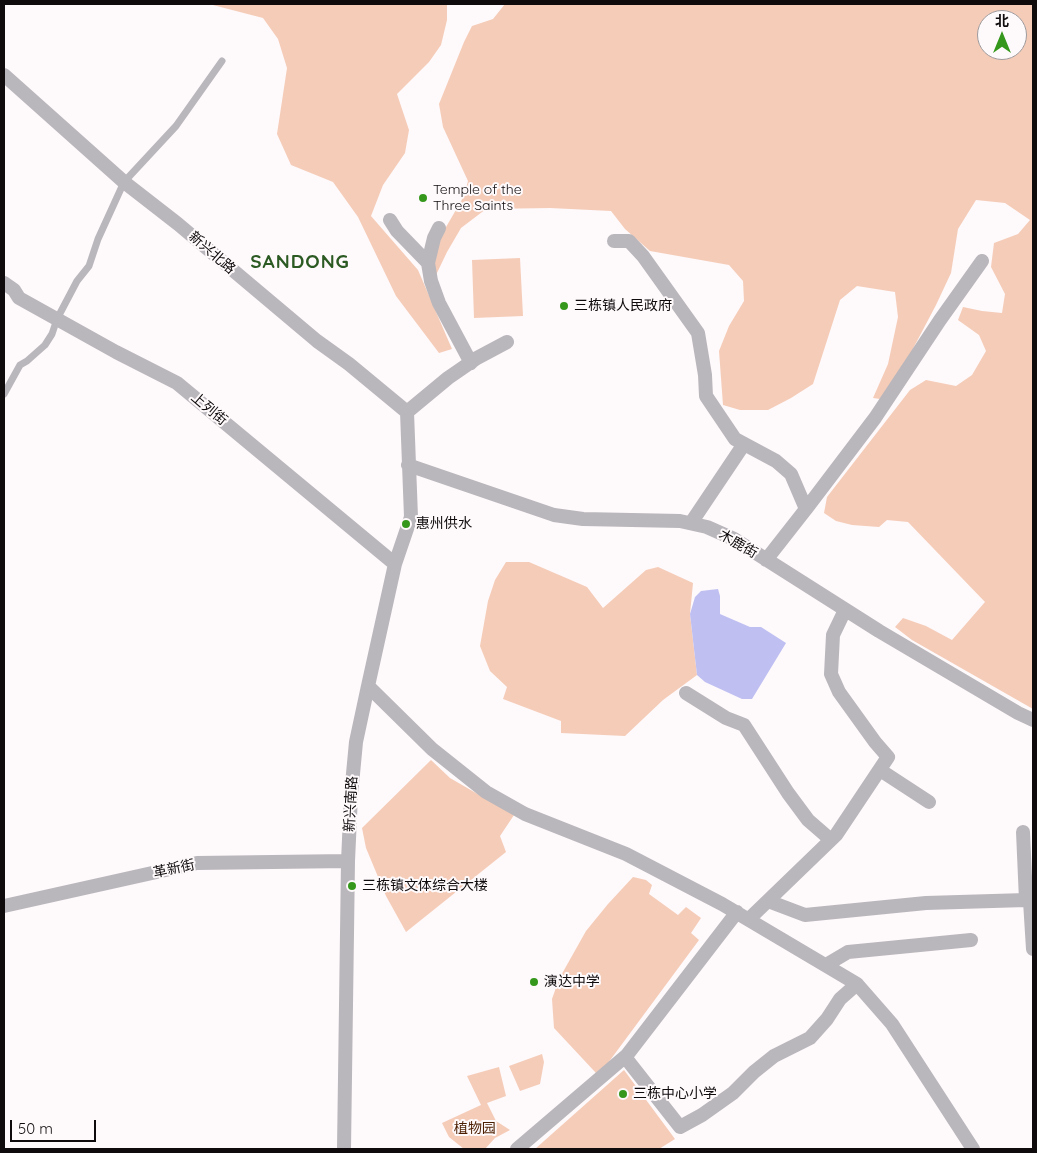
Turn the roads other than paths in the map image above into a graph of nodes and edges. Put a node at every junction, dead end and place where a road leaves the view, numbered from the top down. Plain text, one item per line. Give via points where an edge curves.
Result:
1 (222, 61) dead end
2 (4, 75) edge
3 (124, 182) junction
4 (390, 220) dead end
5 (439, 228) dead end
6 (614, 240) dead end
7 (982, 261) dead end
8 (428, 263) junction
9 (4, 284) edge
10 (57, 319) junction
11 (507, 342) dead end
12 (471, 363) junction
13 (4, 394) edge
14 (407, 412) junction
15 (744, 444) junction
16 (408, 465) junction
17 (806, 509) junction
18 (691, 524) junction
19 (766, 560) junction
20 (395, 564) junction
21 (845, 610) junction
22 (368, 686) junction
23 (686, 692) dead end
24 (1033, 720) edge
25 (880, 770) junction
26 (929, 802) dead end
27 (1024, 832) dead end
28 (831, 840) junction
29 (348, 861) junction
30 (1026, 900) junction
31 (768, 901) junction
32 (4, 906) edge
33 (737, 912) junction
34 (749, 919) junction
35 (971, 940) dead end
36 (1033, 949) edge
37 (826, 965) junction
38 (857, 984) junction
39 (625, 1057) junction
40 (344, 1149) edge
41 (517, 1149) edge
42 (973, 1149) edge

1 - 3 lane via 176,126
2 - 3 street, 新兴北路
3 - 10 lane via 89,266
3 - 14 street, 新兴北路
4 - 8 street
5 - 8 street
6 - 15 street via 629,242 643,256 698,333 706,396 735,439
7 - 17 street via 875,418
8 - 12 street via 439,303
9 - 10 street, 上列街 via 19,298
10 - 13 lane via 45,345 20,365
10 - 20 street, 上列街 via 177,383
11 - 12 street
12 - 14 street
14 - 16 street
15 - 17 street via 776,461 790,474
15 - 18 street
16 - 18 street, 木鹿街 via 554,515
16 - 20 street, 新兴南路 via 410,517
17 - 19 street
18 - 19 street, 木鹿街 via 734,539
19 - 21 street, 木鹿街
20 - 22 street, 新兴南路
21 - 24 street, 木鹿街
21 - 25 street via 833,635 832,674 840,692 888,757
22 - 29 street, 新兴南路 via 356,742
22 - 33 street via 432,749 486,792 525,814 626,854
23 - 28 street via 726,718 744,724 808,820
25 - 26 street
25 - 28 street
27 - 30 street
28 - 31 street
29 - 32 street, 革新街 via 197,863
29 - 40 street, 新兴南路
30 - 31 street via 926,903 805,915
30 - 36 street via 1030,901
31 - 34 street
33 - 34 street
33 - 39 street
34 - 37 street
35 - 37 street via 848,952
37 - 38 street
38 - 39 street via 840,999 810,1038 774,1056 733,1093 702,1116 680,1126
38 - 42 street via 892,1024
39 - 41 street

